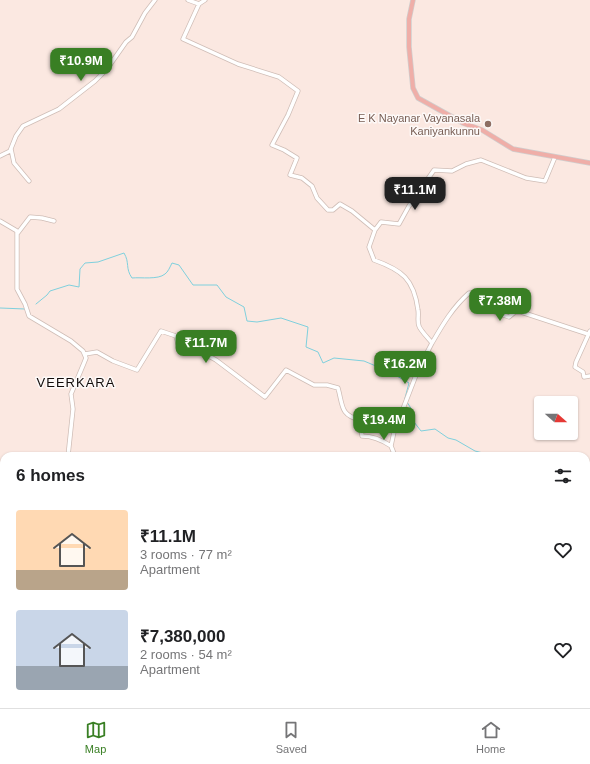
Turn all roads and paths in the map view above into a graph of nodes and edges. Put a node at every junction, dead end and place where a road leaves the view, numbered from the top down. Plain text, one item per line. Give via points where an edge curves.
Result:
1 (155, 0) edge
2 (188, 0) edge
3 (204, 0) edge
4 (413, 0) edge
5 (199, 4) junction
6 (11, 149) junction
7 (0, 156) edge
8 (555, 156) junction
9 (590, 163) edge
10 (29, 181) dead end
11 (0, 221) edge
12 (54, 221) dead end
13 (375, 230) junction
14 (17, 234) junction
15 (589, 332) edge
16 (432, 343) junction
17 (85, 354) junction
18 (590, 376) edge
19 (391, 446) junction
20 (68, 452) edge
21 (393, 452) edge

1 - 6 street via 132,37 107,69 59,109 23,126
2 - 5 street
3 - 5 street
4 - 8 main road via 409,19 409,47 413,88 418,98 463,123 482,130 513,149
5 - 13 street via 183,39 238,64 279,77 298,91 272,145 297,158 290,175 302,178 312,186 316,198 328,210 333,210 340,204
6 - 7 street
6 - 10 street via 14,163
8 - 9 main road
8 - 13 street via 545,181 526,178 481,160 452,171 434,170 399,224 381,222
11 - 14 street via 15,229
12 - 14 street via 30,217
13 - 16 street via 369,247 374,260 402,274 413,287 419,327
14 - 17 street via 17,289 29,316 71,341
15 - 16 street via 522,312 515,312 509,317 492,311 470,292 458,303
15 - 18 street via 575,367 583,372 584,377
16 - 19 street via 405,402
17 - 19 street via 97,352 137,370 161,332 176,336 178,344 216,360 265,397 286,370 314,385 338,388 344,411 351,418 360,420 362,436 384,441
17 - 20 street via 86,358 70,394 73,409
19 - 21 street

